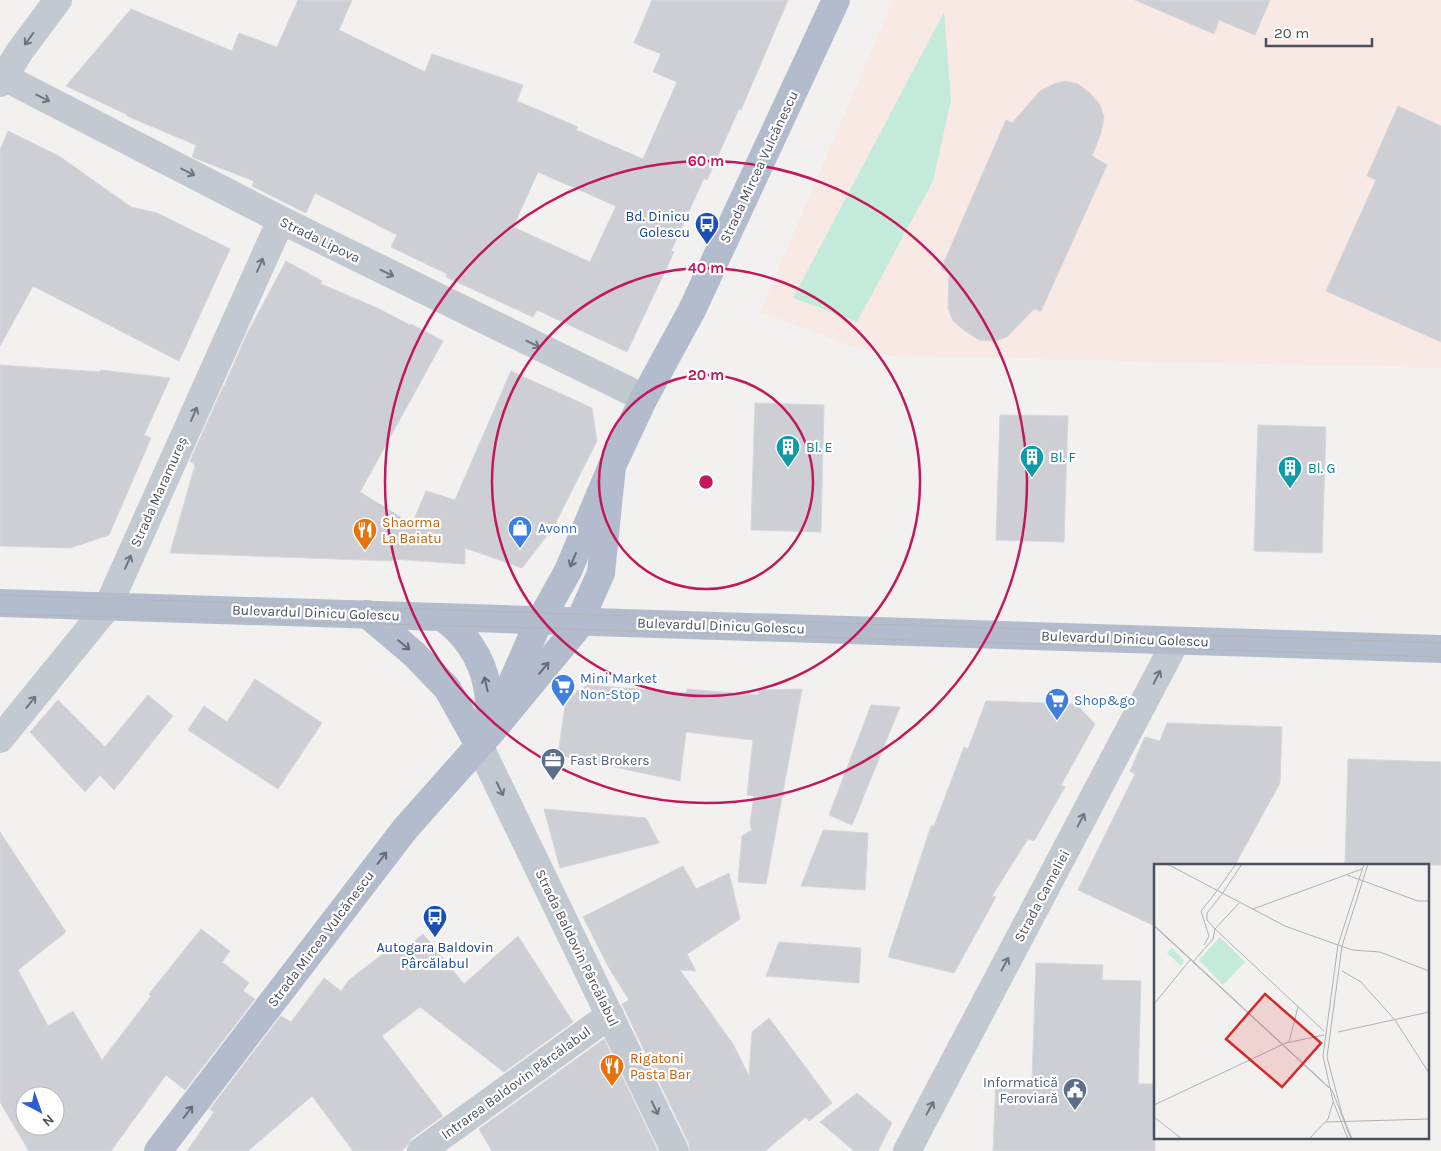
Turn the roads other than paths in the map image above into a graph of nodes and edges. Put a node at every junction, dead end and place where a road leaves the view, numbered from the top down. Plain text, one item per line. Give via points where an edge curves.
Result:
1 (58, 0) edge
2 (836, 0) edge
3 (1, 78) edge
4 (280, 220) junction
5 (644, 398) junction
6 (612, 466) junction
7 (0, 603) edge
8 (108, 606) junction
9 (367, 614) junction
10 (442, 617) junction
11 (541, 620) junction
12 (580, 621) junction
13 (1176, 641) junction
14 (1441, 649) edge
15 (0, 739) edge
16 (485, 739) junction
17 (610, 1015) junction
18 (158, 1151) edge
19 (421, 1151) edge
20 (676, 1151) edge
21 (907, 1151) edge

1 -> 3 street
2 - 5 main road, Strada Mircea Vulcănescu via 692,310
3 -> 4 street, Strada Lipova
4 -> 5 street, Strada Lipova
8 -> 4 street, Strada Maramureș
5 - 6 main road, Strada Mircea Vulcănescu
6 -> 11 main road, Strada Mircea Vulcănescu via 568,571
6 - 12 main road, Strada Mircea Vulcănescu via 601,573
7 - 8 main road, Bulevardul Dinicu Golescu
8 - 9 main road, Bulevardul Dinicu Golescu
15 -> 8 street, Strada Maramureș
9 - 10 main road, Bulevardul Dinicu Golescu
9 -> 16 main road via 414,654 447,688
10 - 11 main road, Bulevardul Dinicu Golescu
16 -> 10 main road via 487,686 478,659 455,626
11 - 12 main road, Bulevardul Dinicu Golescu
11 - 16 main road, Strada Mircea Vulcănescu
12 - 13 main road, Bulevardul Dinicu Golescu
16 -> 12 main road, Strada Mircea Vulcănescu
13 - 14 main road, Bulevardul Dinicu Golescu
21 -> 13 street, Strada Cameliei
16 -> 17 street, Strada Baldovin Pârcălabul
18 -> 16 main road, Strada Mircea Vulcănescu via 405,829
17 - 19 street, Intrarea Baldovin Pârcălabul
17 -> 20 street, Strada Baldovin Pârcălabul

